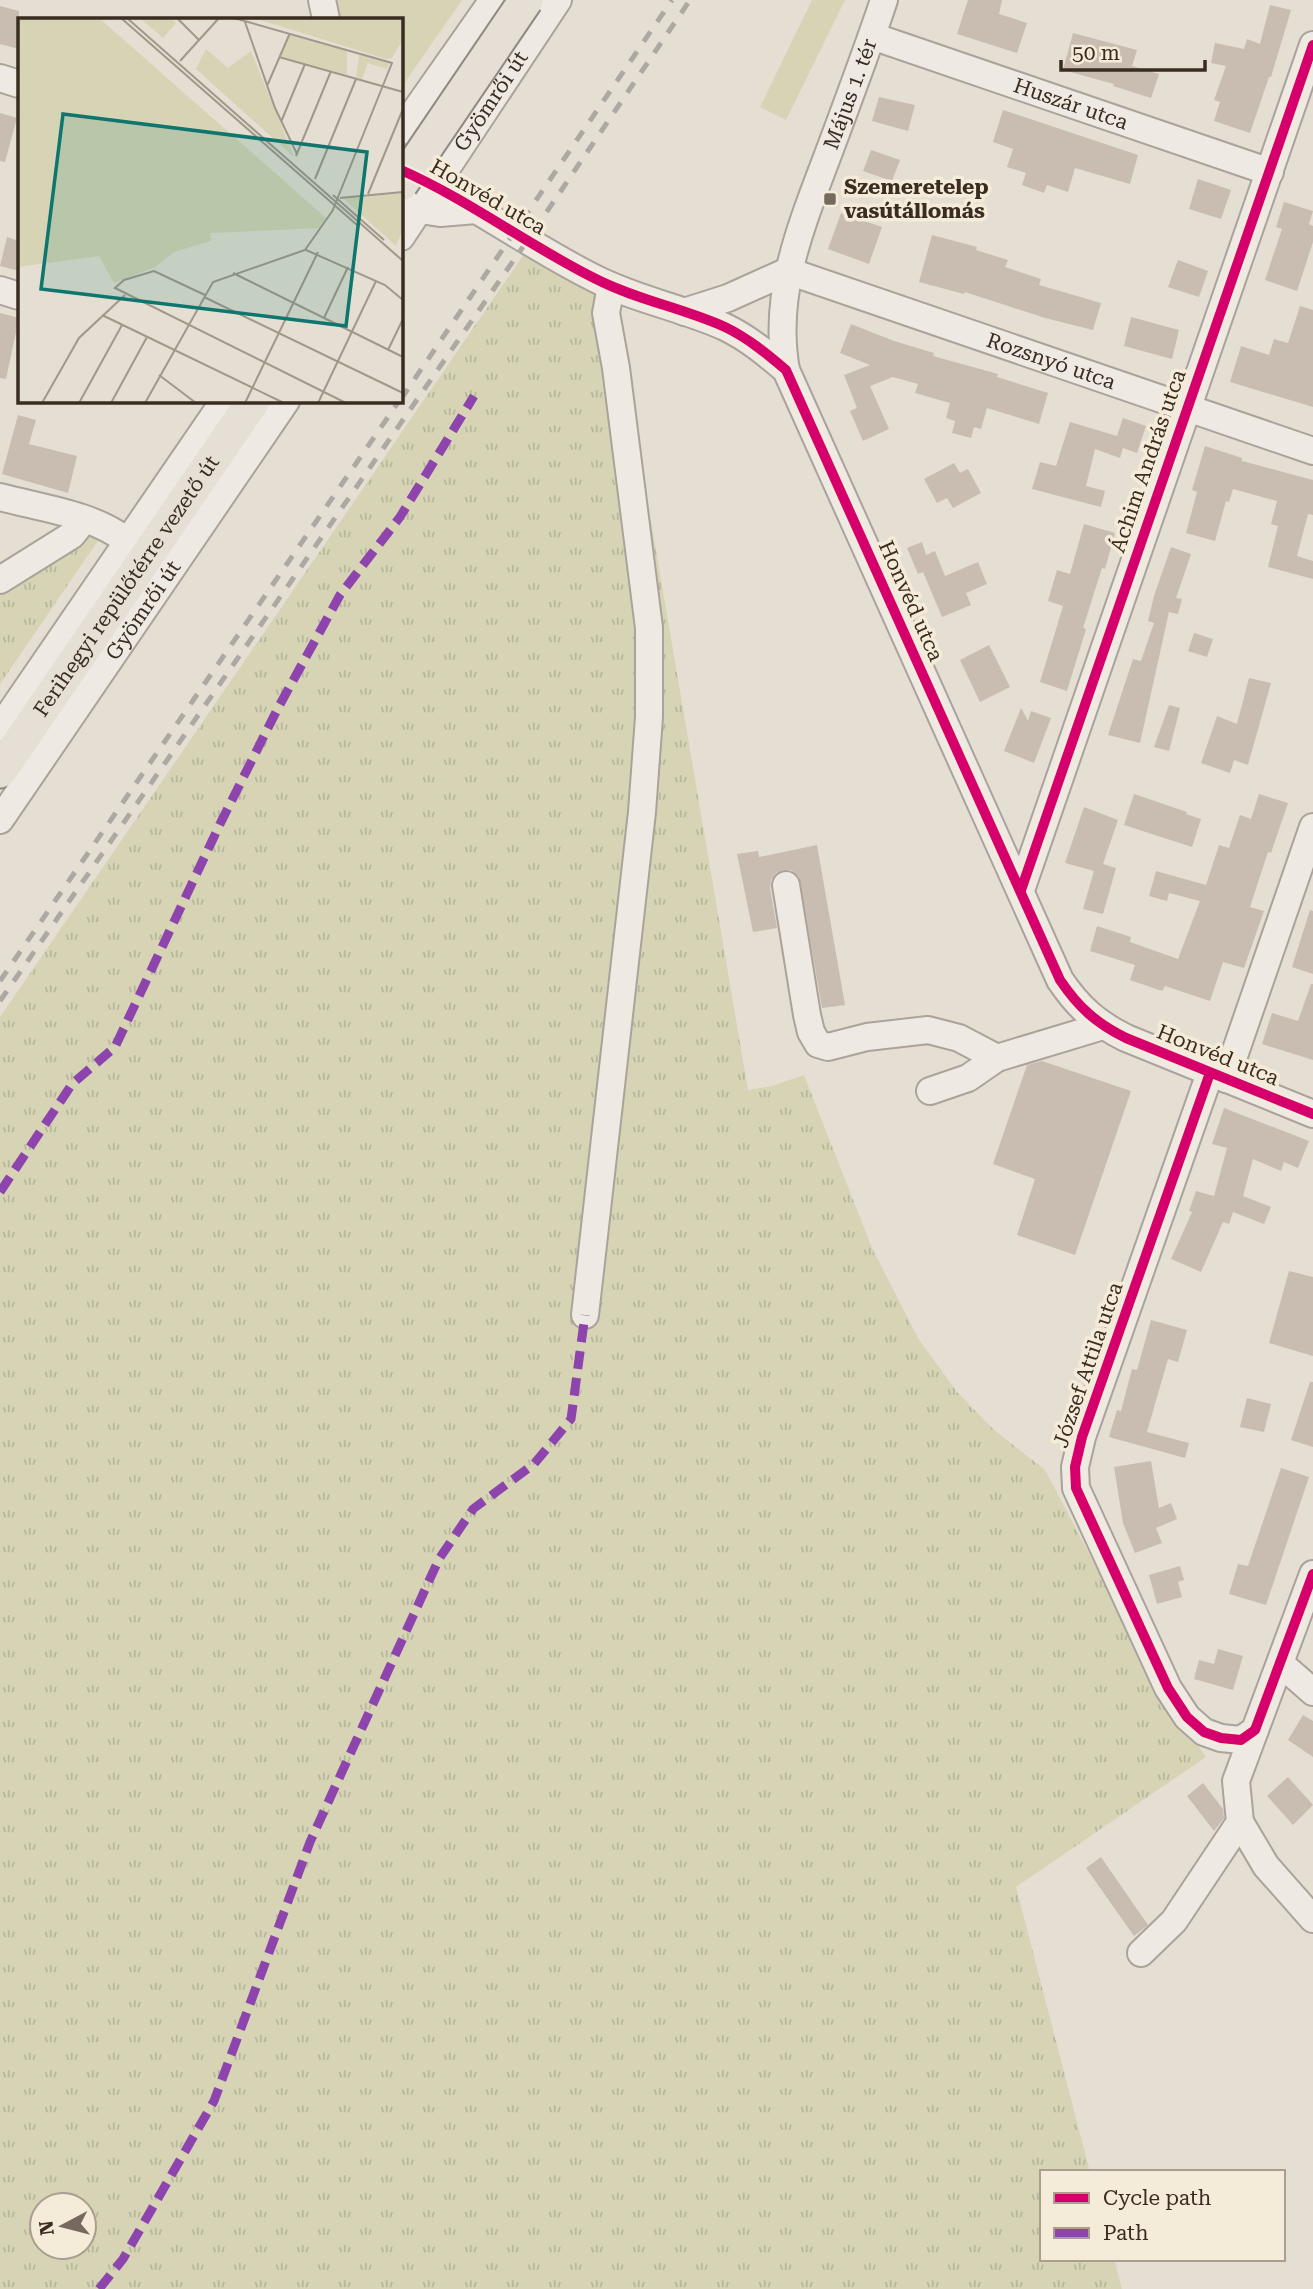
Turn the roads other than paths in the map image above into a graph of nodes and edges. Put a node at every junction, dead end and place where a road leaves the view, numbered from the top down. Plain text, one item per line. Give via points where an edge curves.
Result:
1 (322, 0) edge
2 (492, 0) edge
3 (526, 0) edge
4 (558, 0) edge
5 (884, 0) edge
6 (326, 18) edge
7 (872, 36) junction
8 (1313, 45) edge
9 (0, 78) edge
10 (18, 84) edge
11 (402, 130) edge
12 (456, 156) junction
13 (402, 170) edge
14 (1270, 172) junction
15 (437, 186) junction
16 (407, 199) edge
17 (463, 212) junction
18 (402, 231) edge
19 (402, 247) edge
20 (788, 271) junction
21 (598, 287) junction
22 (0, 290) edge
23 (18, 296) edge
24 (684, 312) junction
25 (786, 370) junction
26 (223, 402) edge
27 (252, 402) edge
28 (285, 402) edge
29 (1186, 409) junction
30 (1313, 451) edge
31 (0, 496) edge
32 (84, 520) junction
33 (127, 541) junction
34 (0, 580) edge
35 (0, 728) edge
36 (0, 771) edge
37 (0, 820) edge
38 (1313, 827) edge
39 (786, 885) dead end
40 (1021, 891) junction
41 (1103, 1026) junction
42 (997, 1058) junction
43 (1218, 1076) junction
44 (930, 1091) dead end
45 (1313, 1114) edge
46 (585, 1315) dead end
47 (1313, 1574) edge
48 (1281, 1664) junction
49 (1313, 1692) edge
50 (1255, 1730) junction
51 (1240, 1822) junction
52 (1313, 1919) edge
53 (1141, 1953) dead end

1 - 6 street
2 - 11 street
3 - 16 main road, bridge
4 - 12 street, Gyömrői út
5 - 7 street, Május 1. tér
7 - 14 street, Huszár utca
7 - 20 street, Május 1. tér
8 - 14 street, Áchim András utca
9 - 10 street
12 - 15 street, Gyömrői út
12 - 17 street via 466,191
13 - 15 street, Honvéd utca
14 - 29 street, Áchim András utca
15 - 16 street, Gyömrői út
15 - 17 street, Honvéd utca
16 - 17 street, Honvéd utca
16 - 18 street, Gyömrői út
17 - 19 street via 433,222
17 - 21 street, Honvéd utca via 551,256
20 - 24 street
20 - 25 street via 781,342
20 - 29 street, Rozsnyó utca
21 - 24 street, Honvéd utca
21 - 46 street via 616,368 649,628 649,718
22 - 23 street
24 - 25 street, Honvéd utca via 753,343
25 - 40 street, Honvéd utca
26 - 33 street
27 - 36 main road, Ferihegyi repülőtérre vezető út
28 - 37 street, Gyömrői út
29 - 30 street, Rozsnyó utca
29 - 40 street, Áchim András utca
31 - 32 street
32 - 33 street
32 - 34 street via 72,535
33 - 35 street
38 - 43 street, József Attila utca
39 - 42 street via 805,1004 818,1044 828,1047 928,1030 959,1038
40 - 41 street, Honvéd utca via 1060,980 1076,1004
41 - 42 street
41 - 43 street, Honvéd utca
42 - 44 street via 968,1077
43 - 45 street, Honvéd utca
43 - 50 street, József Attila utca via 1082,1437 1076,1488 1168,1688 1187,1717 1221,1738 1241,1740
47 - 48 street
48 - 49 street
48 - 50 street
50 - 51 street via 1236,1781
51 - 52 street via 1266,1866
51 - 53 street via 1174,1921

